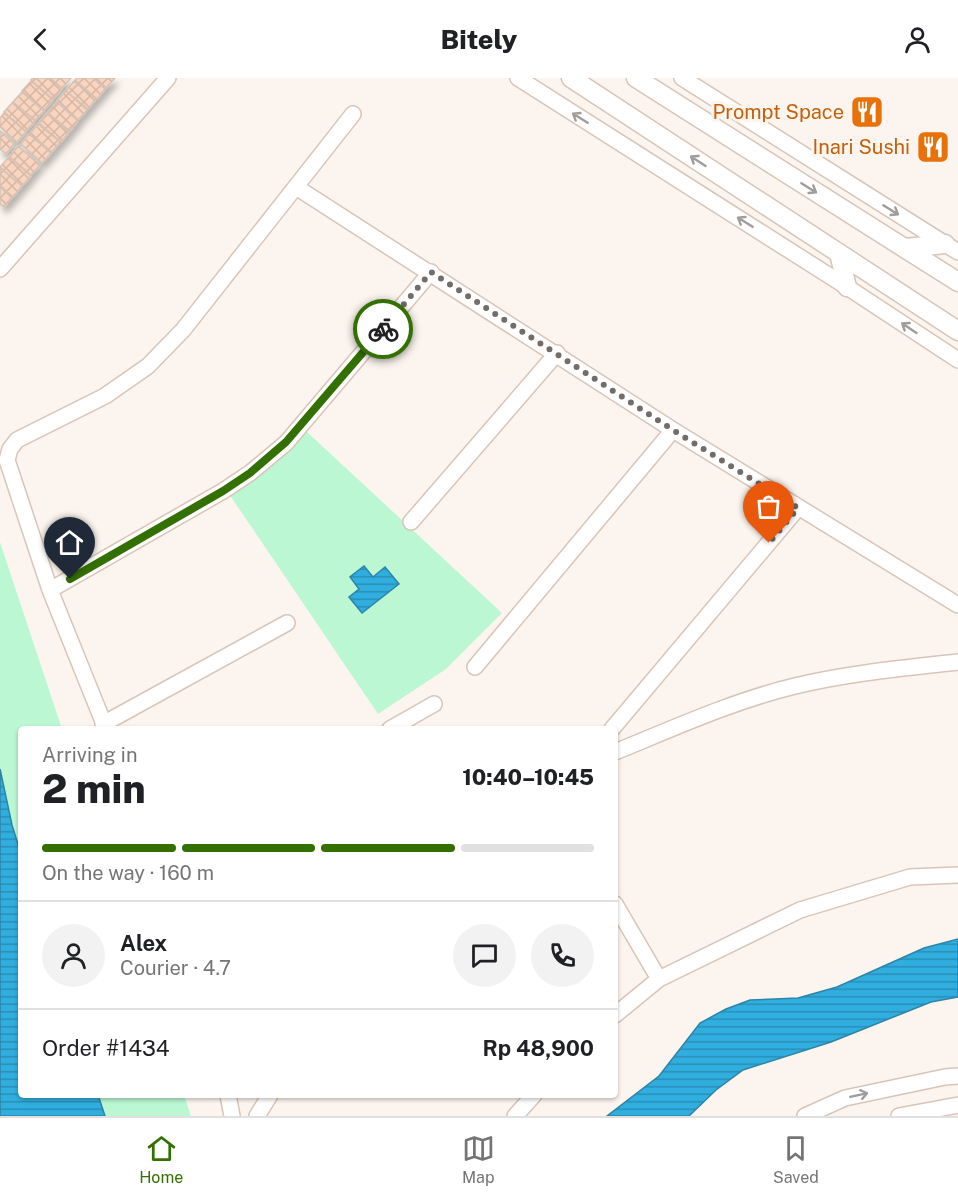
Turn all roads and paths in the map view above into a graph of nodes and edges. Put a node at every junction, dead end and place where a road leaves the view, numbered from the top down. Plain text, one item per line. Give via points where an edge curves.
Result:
1 (168, 78) edge
2 (518, 78) edge
3 (571, 78) edge
4 (636, 78) edge
5 (682, 78) edge
6 (353, 114) dead end
7 (296, 187) junction
8 (905, 248) junction
9 (952, 248) edge
10 (839, 253) junction
11 (0, 269) edge
12 (431, 272) junction
13 (958, 282) edge
14 (847, 287) junction
15 (958, 331) edge
16 (557, 354) junction
17 (958, 360) edge
18 (673, 430) junction
19 (798, 508) junction
20 (411, 522) dead end
21 (50, 590) junction
22 (958, 605) edge
23 (287, 623) dead end
24 (958, 662) edge
25 (475, 667) dead end
26 (434, 704) dead end
27 (104, 726) edge
28 (395, 726) edge
29 (615, 726) edge
30 (618, 751) edge
31 (958, 876) edge
32 (618, 909) edge
33 (659, 979) junction
34 (618, 1013) edge
35 (958, 1076) edge
36 (229, 1098) edge
37 (268, 1098) edge
38 (531, 1098) edge
39 (958, 1105) edge
40 (232, 1116) edge
41 (257, 1116) edge
42 (515, 1116) edge
43 (805, 1116) edge
44 (899, 1116) edge

1 - 11 street
14 -> 2 street
10 -> 3 street
4 -> 8 street
5 -> 9 street
6 - 7 street
7 - 12 street
7 - 21 street via 183,330 148,366 105,396 17,440 10,449 7,460
8 - 9 street
8 - 13 street
10 - 14 street
10 - 15 street
12 - 16 street
12 - 21 street via 274,453 223,491
17 -> 14 street
16 - 18 street
16 - 20 street
18 - 19 street
18 - 25 street
19 - 22 street
19 - 29 street
21 - 27 street
23 - 27 street
24 - 30 street via 796,686 746,700
26 - 28 street
31 - 33 street via 910,877 800,910
32 - 33 street
33 - 34 street
43 -> 35 street via 845,1098
36 - 40 street
37 - 41 street
38 - 42 street
39 - 44 street

